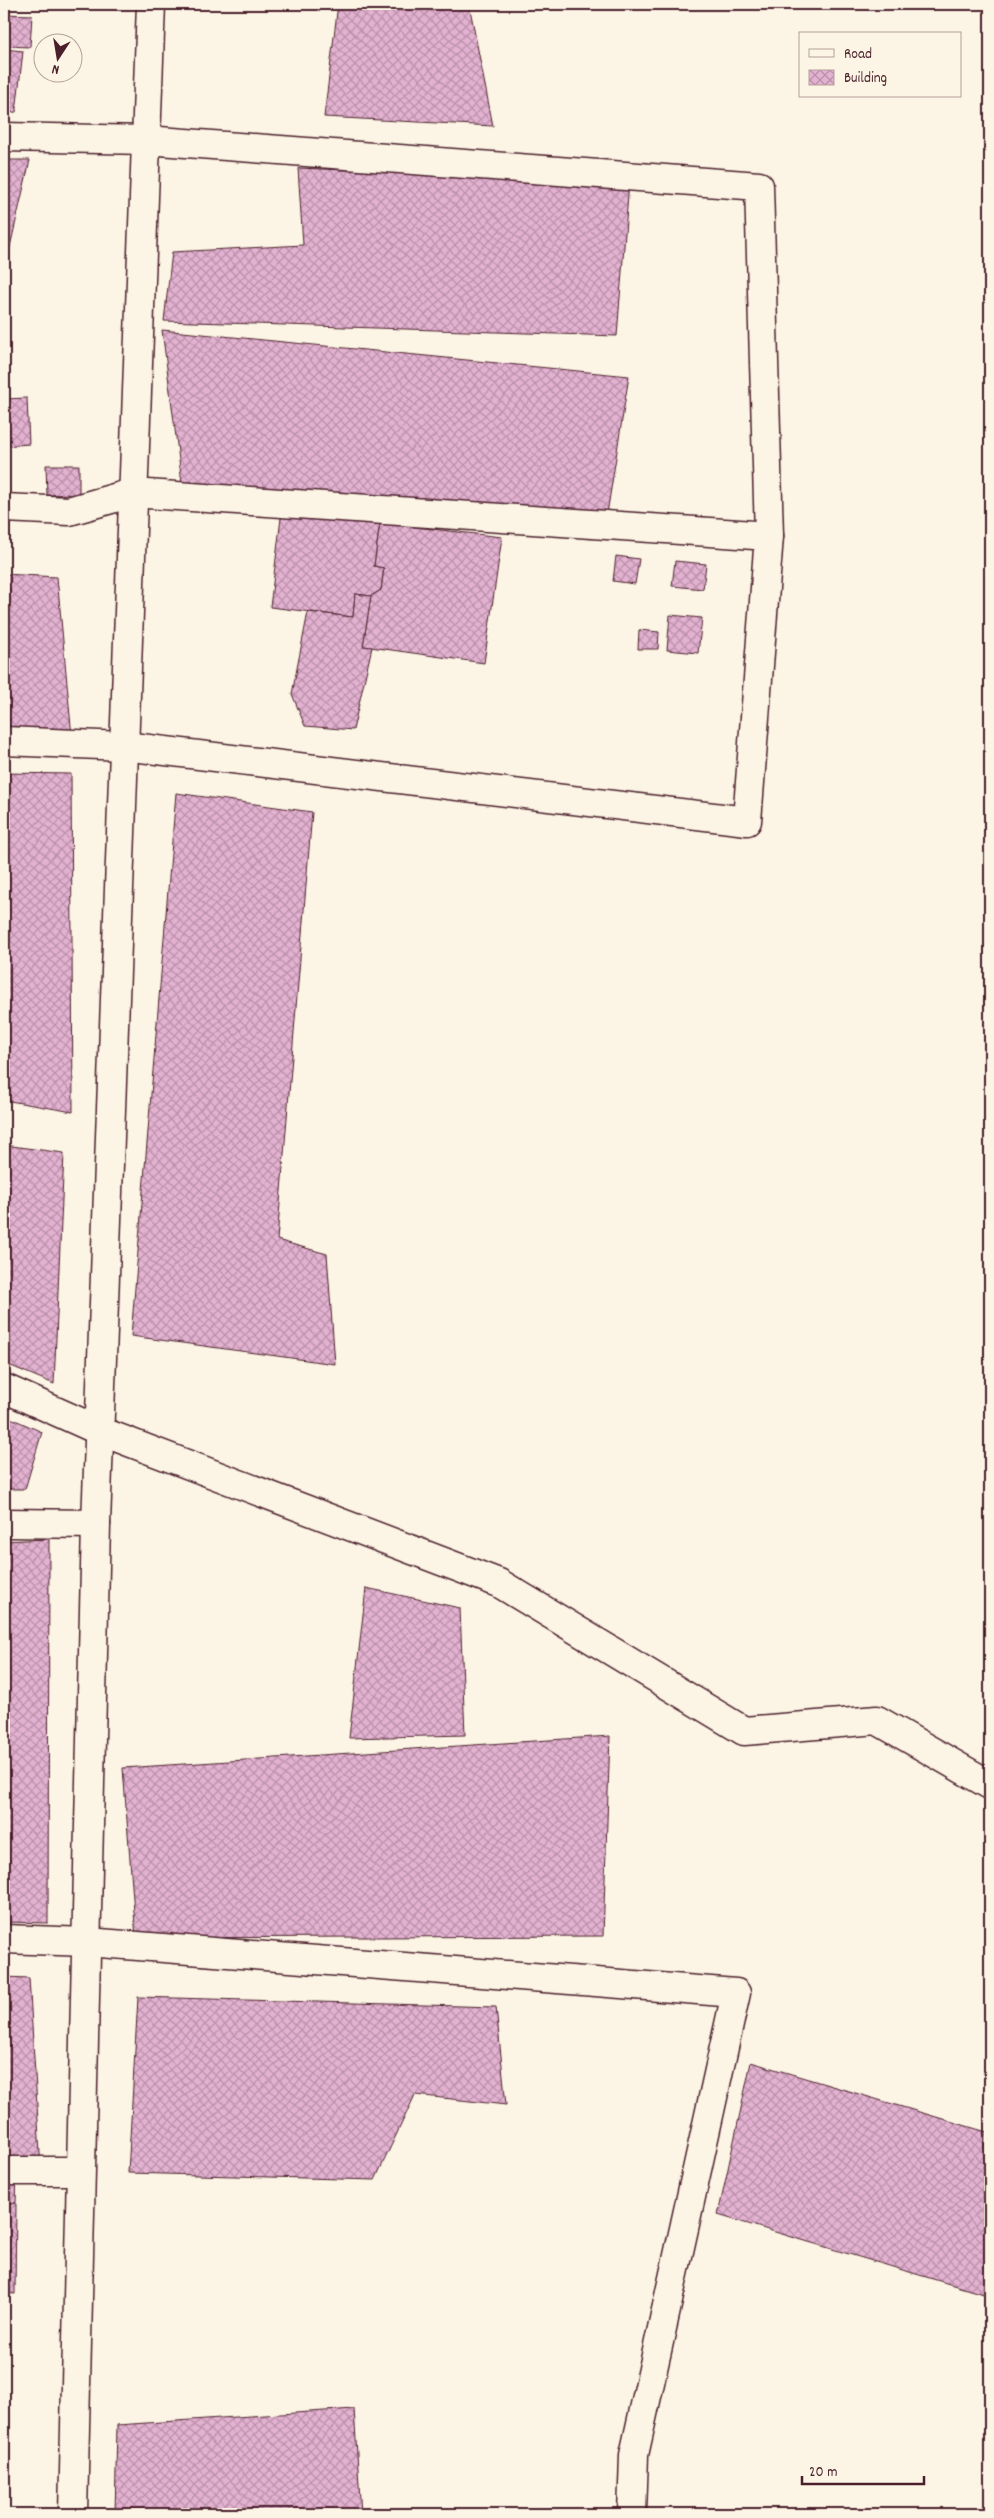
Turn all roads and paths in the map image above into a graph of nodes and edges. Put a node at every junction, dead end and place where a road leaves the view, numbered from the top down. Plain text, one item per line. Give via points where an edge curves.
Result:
1 (151, 4) edge
2 (4, 137) edge
3 (146, 140) junction
4 (132, 493) junction
5 (4, 508) edge
6 (769, 536) junction
7 (4, 741) edge
8 (124, 746) junction
9 (4, 1388) edge
10 (100, 1431) junction
11 (4, 1523) edge
12 (96, 1524) junction
13 (990, 1785) edge
14 (4, 1939) edge
15 (87, 1942) junction
16 (4, 2171) edge
17 (80, 2171) junction
18 (73, 2514) edge
19 (632, 2514) edge

1 - 3 street
2 - 3 street
3 - 4 street
3 - 6 street via 759,186
4 - 5 street via 69,510
4 - 6 street
4 - 8 street
6 - 8 street via 747,821
7 - 8 street
8 - 10 street
9 - 10 street
10 - 12 street
10 - 13 street via 499,1583 744,1731 877,1720
11 - 12 street
12 - 15 street
14 - 15 street
15 - 17 street
15 - 19 street via 736,1993 634,2455
16 - 17 street
17 - 18 street

